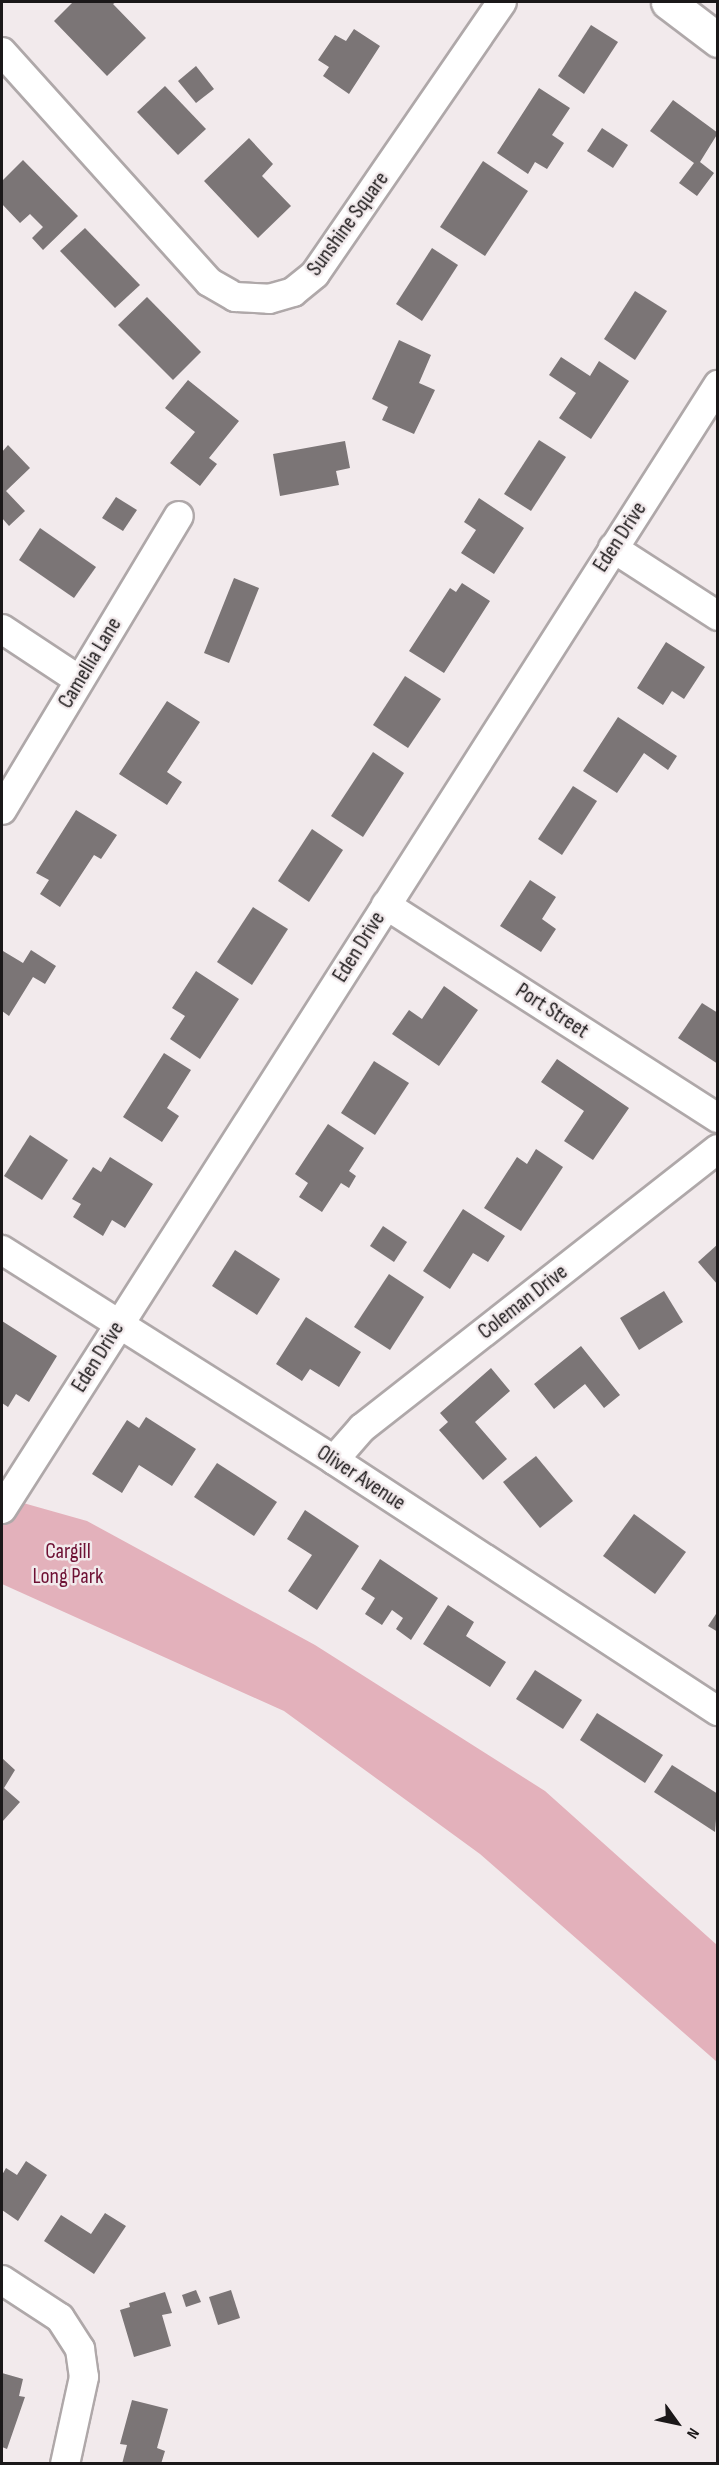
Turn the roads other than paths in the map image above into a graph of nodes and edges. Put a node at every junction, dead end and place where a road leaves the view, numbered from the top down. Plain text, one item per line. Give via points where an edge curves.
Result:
1 (502, 2) edge
2 (668, 2) edge
3 (717, 40) edge
4 (2, 52) edge
5 (717, 385) edge
6 (179, 516) dead end
7 (613, 548) junction
8 (717, 615) edge
9 (2, 628) edge
10 (79, 680) junction
11 (2, 810) edge
12 (386, 905) junction
13 (717, 1118) edge
14 (717, 1149) edge
15 (2, 1250) edge
16 (119, 1323) junction
17 (334, 1460) junction
18 (2, 1509) edge
19 (717, 1711) edge
20 (2, 2280) edge
21 (65, 2463) edge

1 - 4 street, Sunshine Square via 322,264 302,286 269,299 235,297 209,282
2 - 3 main road
5 - 7 street, Eden Drive
6 - 10 street, Camellia Lane
7 - 8 street
7 - 12 street, Eden Drive
9 - 10 street
10 - 11 street, Camellia Lane
12 - 13 street, Port Street
12 - 16 street, Eden Drive
14 - 17 street, Coleman Drive via 355,1434
15 - 16 street, Oliver Avenue
16 - 17 street, Oliver Avenue
16 - 18 street, Eden Drive
17 - 19 street, Oliver Avenue
20 - 21 street via 60,2318 80,2349 84,2378

